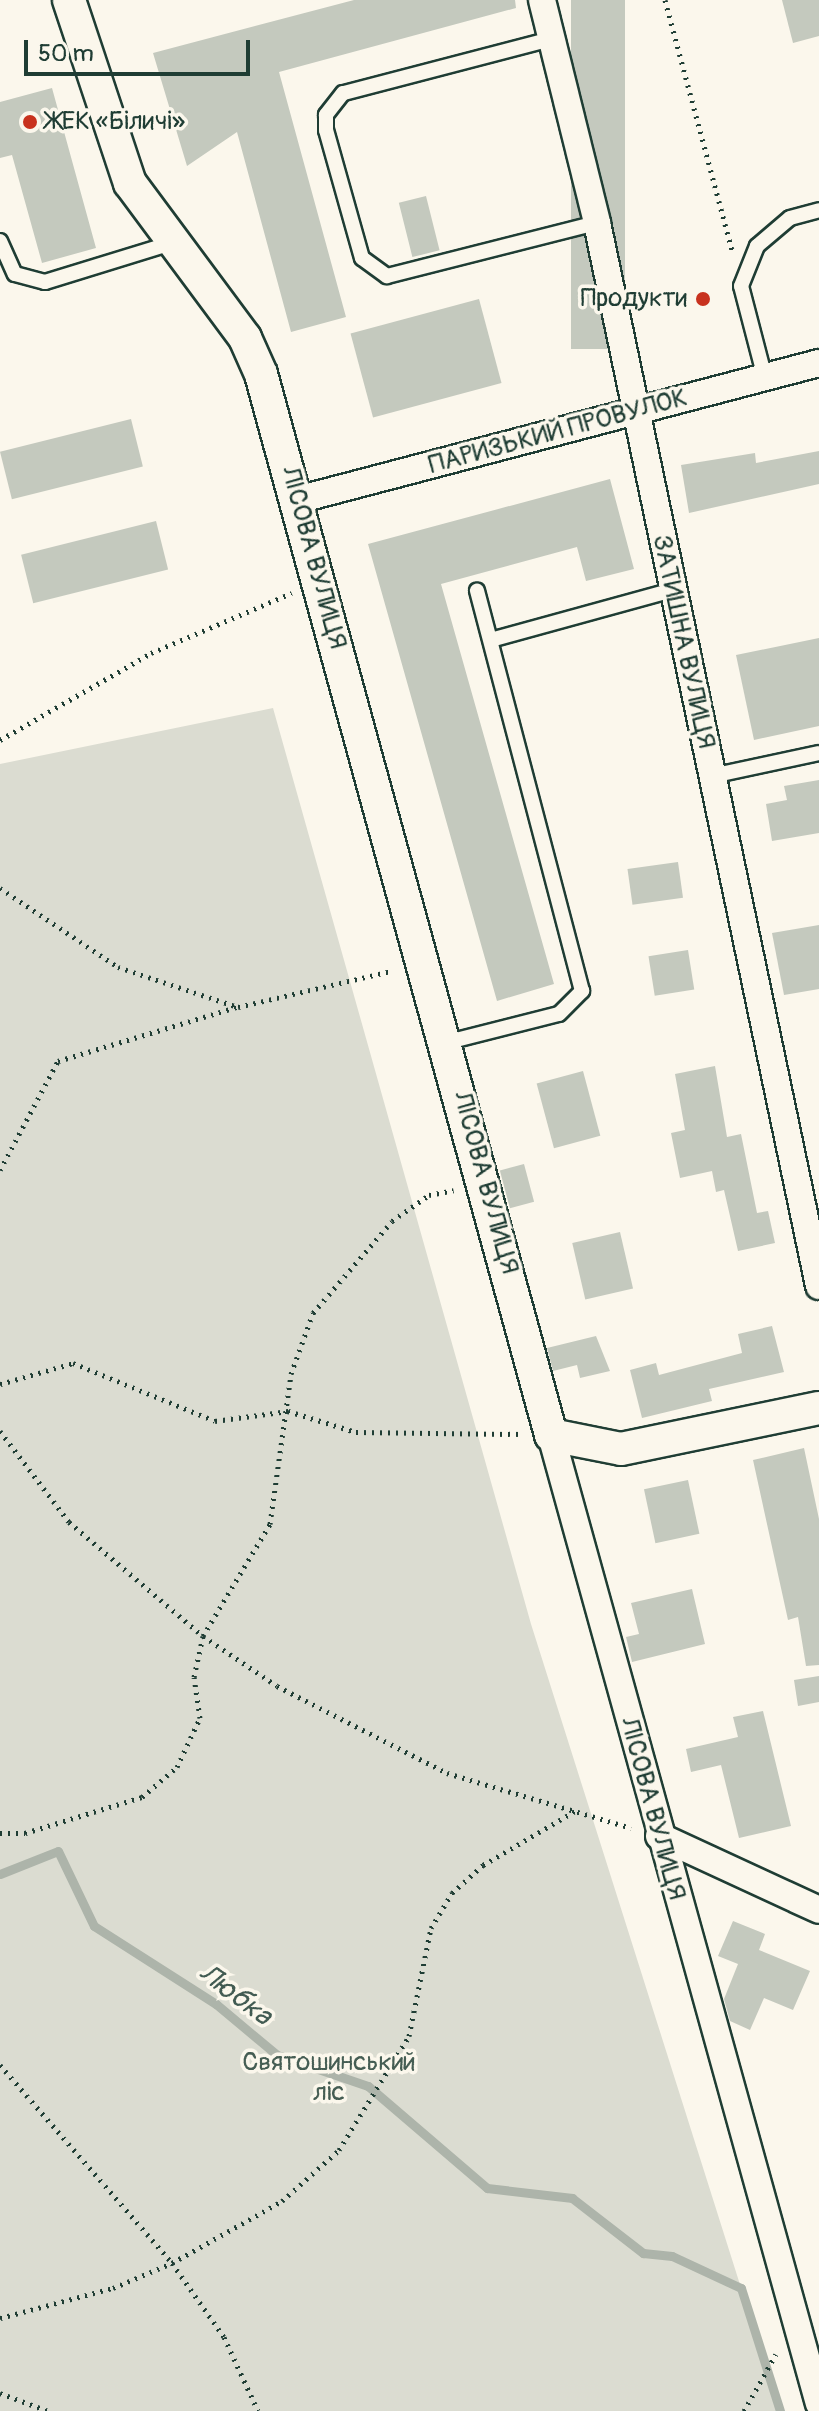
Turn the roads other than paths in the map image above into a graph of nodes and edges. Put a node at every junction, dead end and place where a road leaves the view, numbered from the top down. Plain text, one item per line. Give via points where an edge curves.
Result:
1 (69, 0) edge
2 (542, 0) edge
3 (551, 39) junction
4 (819, 210) edge
5 (597, 223) junction
6 (0, 241) edge
7 (172, 243) junction
8 (819, 363) edge
9 (765, 378) junction
10 (634, 413) junction
11 (297, 500) junction
12 (672, 590) junction
13 (477, 591) dead end
14 (491, 640) junction
15 (819, 753) edge
16 (712, 776) junction
17 (448, 1042) junction
18 (819, 1286) edge
19 (819, 1408) edge
20 (551, 1435) junction
21 (659, 1836) junction
22 (819, 1910) edge
23 (819, 2404) edge

1 - 7 street, ЛІСОВА ВУЛИЦЯ via 130,183
2 - 3 street, ЗАТИШНА ВУЛИЦЯ
3 - 5 street, ЗАТИШНА ВУЛИЦЯ
3 - 5 lane via 343,93 326,115 326,130 362,258 387,276
4 - 9 lane via 790,218 757,246 741,286
5 - 10 street, ЗАТИШНА ВУЛИЦЯ
6 - 7 lane via 15,274 45,282
7 - 11 street, ЛІСОВА ВУЛИЦЯ via 245,338
8 - 9 street, ПАРИЗЬКИЙ ПРОВУЛОК
9 - 10 street, ПАРИЗЬКИЙ ПРОВУЛОК
10 - 11 street, ПАРИЗЬКИЙ ПРОВУЛОК
10 - 12 street, ЗАТИШНА ВУЛИЦЯ
11 - 17 street, ЛІСОВА ВУЛИЦЯ
12 - 14 lane
12 - 16 street, ЗАТИШНА ВУЛИЦЯ
13 - 14 lane
14 - 17 lane via 582,991 559,1014
15 - 16 lane
16 - 18 street, ЗАТИШНА ВУЛИЦЯ
17 - 20 street, ЛІСОВА ВУЛИЦЯ
19 - 20 street via 621,1449 585,1447
20 - 21 street, ЛІСОВА ВУЛИЦЯ
21 - 22 street
21 - 23 street, ЛІСОВА ВУЛИЦЯ

